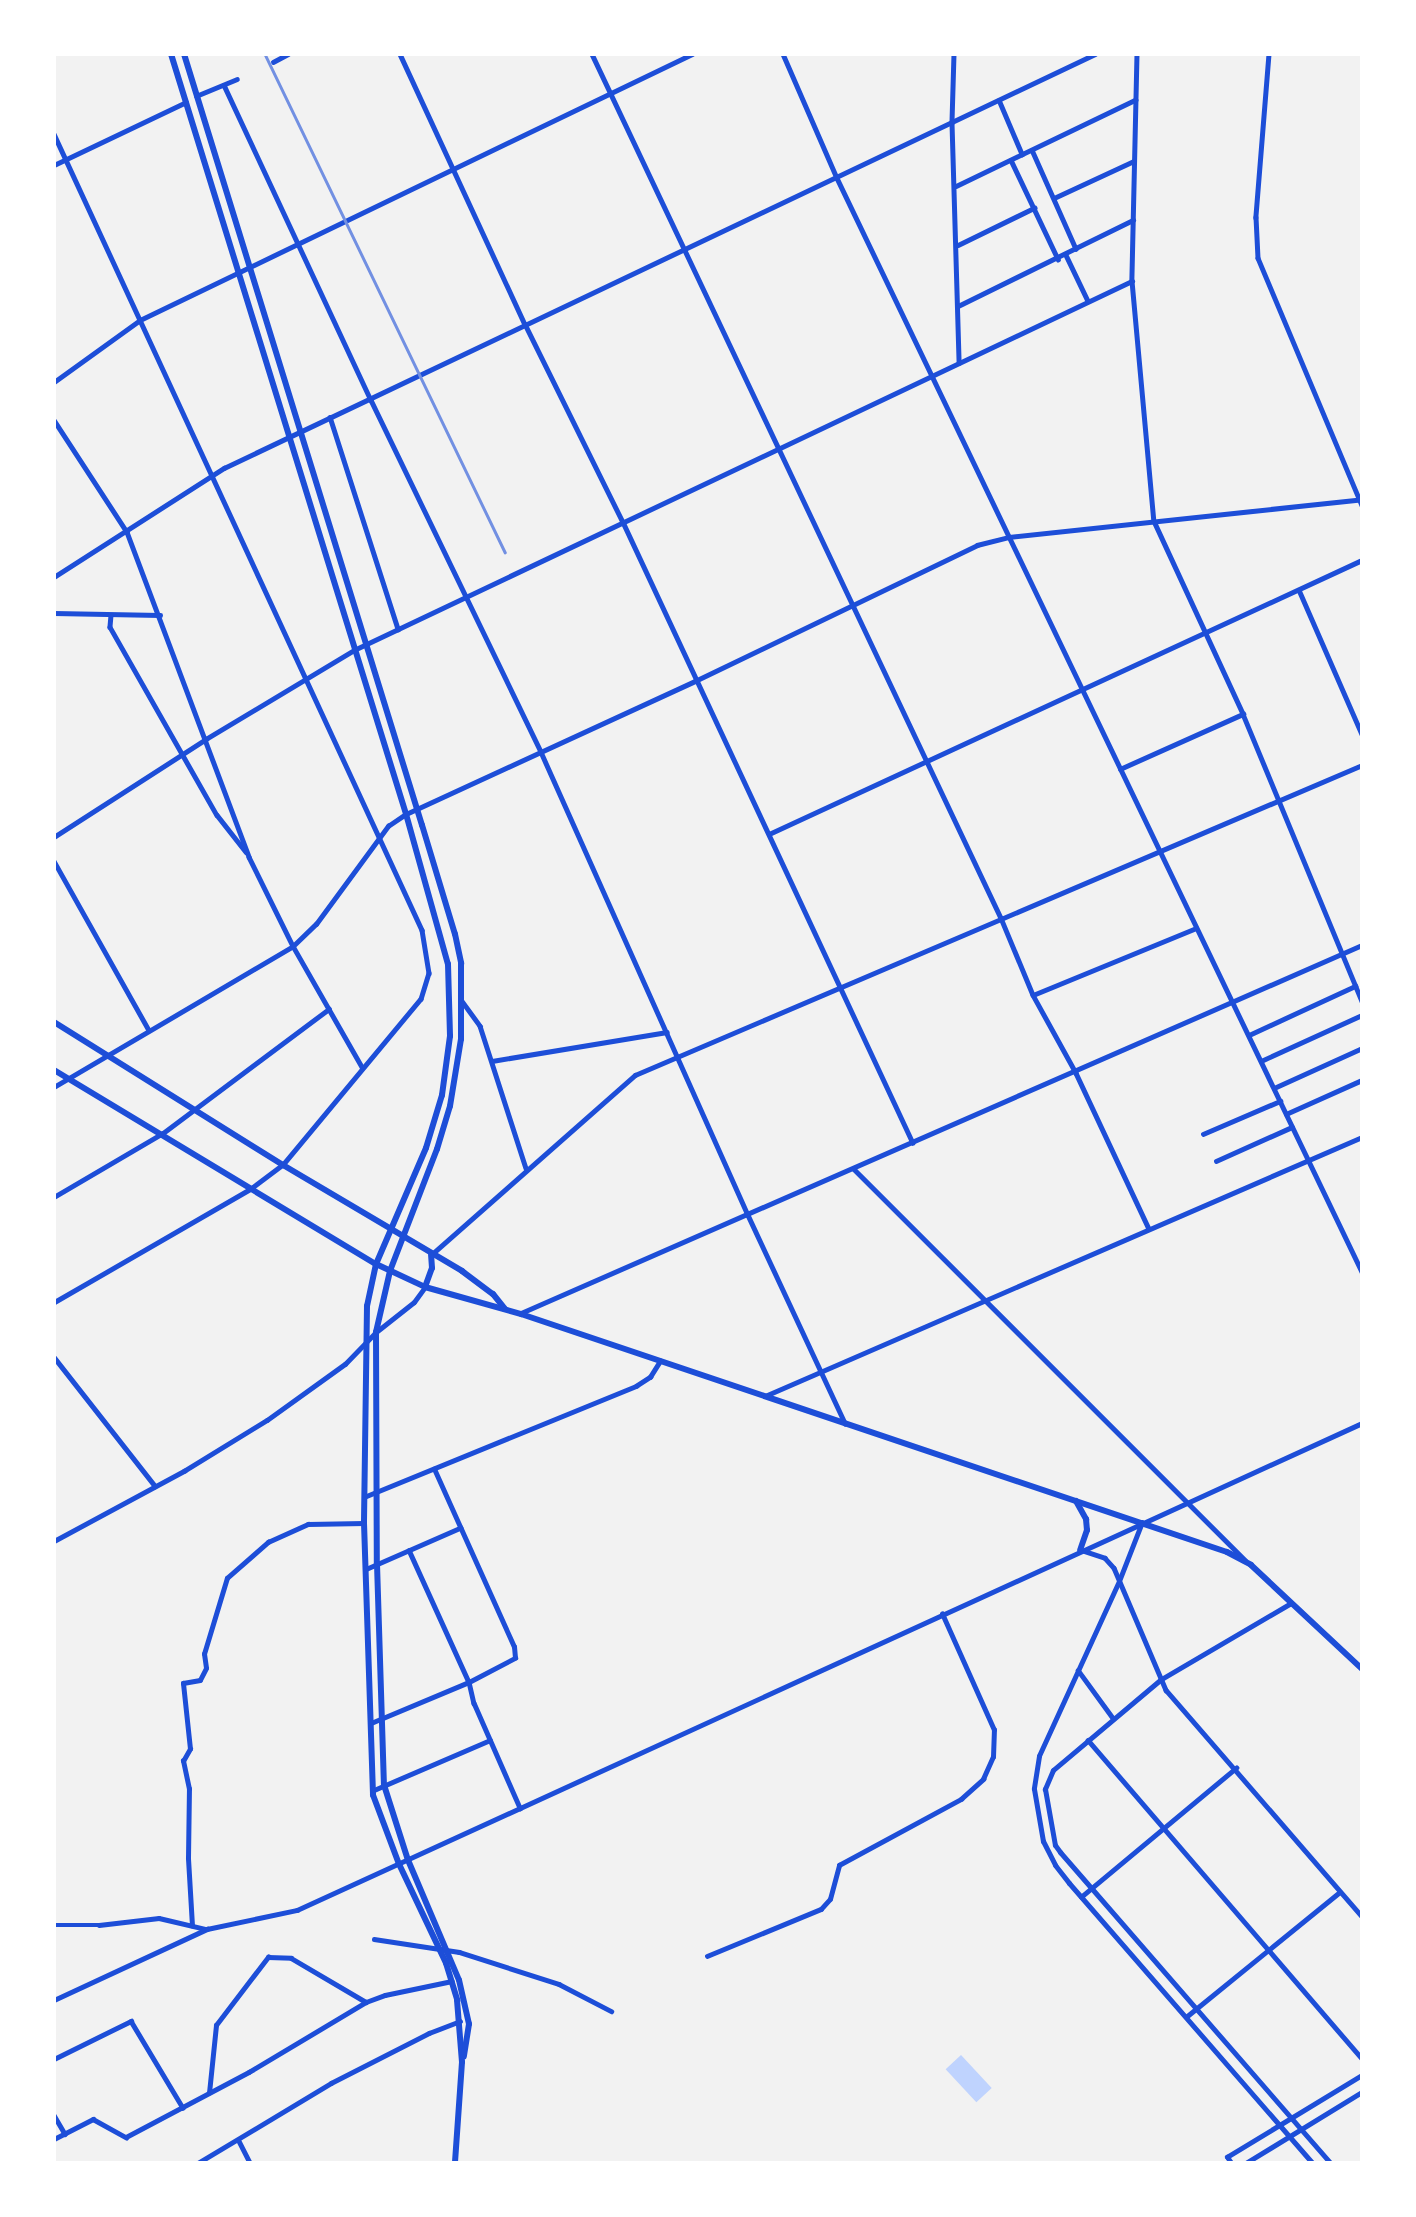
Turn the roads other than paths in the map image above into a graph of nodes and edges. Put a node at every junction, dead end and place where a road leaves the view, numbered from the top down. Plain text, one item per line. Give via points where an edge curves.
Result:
1 (172, 54) edge
2 (184, 54) edge
3 (288, 54) edge
4 (400, 54) edge
5 (592, 54) edge
6 (692, 54) edge
7 (783, 54) edge
8 (954, 54) edge
9 (1095, 54) edge
10 (1136, 54) edge
11 (1269, 54) edge
12 (273, 62) dead end
13 (236, 79) dead end
14 (224, 85) junction
15 (612, 93) junction
16 (197, 96) junction
17 (999, 100) junction
18 (1135, 100) junction
19 (186, 102) junction
20 (952, 123) junction
21 (54, 134) edge
22 (1032, 150) junction
23 (1022, 155) junction
24 (66, 159) junction
25 (1011, 160) junction
26 (1134, 161) junction
27 (54, 164) edge
28 (453, 169) junction
29 (837, 178) junction
30 (956, 186) junction
31 (1054, 198) junction
32 (1034, 208) junction
33 (1133, 220) junction
34 (298, 243) junction
35 (958, 245) junction
36 (1076, 249) junction
37 (683, 250) junction
38 (1066, 254) junction
39 (1058, 259) junction
40 (249, 265) junction
41 (237, 271) junction
42 (1132, 282) junction
43 (1088, 302) junction
44 (958, 306) junction
45 (139, 320) junction
46 (526, 324) junction
47 (959, 363) junction
48 (932, 377) junction
49 (54, 382) edge
50 (371, 400) junction
51 (330, 417) junction
52 (54, 420) edge
53 (302, 430) junction
54 (289, 436) junction
55 (778, 449) junction
56 (212, 476) junction
57 (1361, 501) edge
58 (1154, 521) junction
59 (623, 522) junction
60 (127, 532) junction
61 (1009, 537) junction
62 (1362, 560) edge
63 (54, 578) edge
64 (1299, 590) junction
65 (466, 597) junction
66 (851, 604) junction
67 (54, 613) edge
68 (111, 615) junction
69 (159, 615) junction
70 (398, 629) junction
71 (1205, 633) junction
72 (366, 645) junction
73 (354, 650) junction
74 (306, 677) junction
75 (695, 681) junction
76 (1084, 689) junction
77 (1242, 714) junction
78 (1362, 734) edge
79 (206, 739) junction
80 (541, 752) junction
81 (183, 753) junction
82 (926, 762) junction
83 (1362, 765) edge
84 (1120, 769) junction
85 (1278, 800) junction
86 (417, 808) junction
87 (406, 814) junction
88 (769, 834) junction
89 (380, 836) junction
90 (54, 837) edge
91 (1160, 850) junction
92 (249, 857) junction
93 (54, 861) edge
94 (1001, 918) junction
95 (1196, 928) junction
96 (1362, 945) edge
97 (293, 946) junction
98 (1342, 954) junction
99 (1355, 986) junction
100 (839, 987) junction
101 (1033, 995) junction
102 (462, 1001) junction
103 (1362, 1001) edge
104 (1234, 1003) junction
105 (329, 1009) junction
106 (1362, 1015) edge
107 (54, 1022) edge
108 (149, 1030) junction
109 (667, 1032) junction
110 (1249, 1035) junction
111 (1362, 1048) edge
112 (106, 1056) junction
113 (678, 1056) junction
114 (492, 1061) junction
115 (1262, 1061) junction
116 (362, 1067) junction
117 (54, 1070) edge
118 (1076, 1073) junction
119 (68, 1079) junction
120 (1362, 1080) edge
121 (54, 1087) edge
122 (1274, 1088) junction
123 (1280, 1101) junction
124 (196, 1109) junction
125 (1286, 1114) junction
126 (1292, 1127) junction
127 (163, 1133) junction
128 (1203, 1134) dead end
129 (1362, 1137) edge
130 (913, 1143) junction
131 (1216, 1161) dead end
132 (1308, 1161) junction
133 (283, 1165) junction
134 (526, 1168) junction
135 (854, 1170) junction
136 (253, 1188) junction
137 (54, 1197) edge
138 (748, 1215) junction
139 (390, 1228) junction
140 (1149, 1229) junction
141 (402, 1235) junction
142 (431, 1255) junction
143 (376, 1264) junction
144 (390, 1271) junction
145 (1362, 1272) edge
146 (425, 1287) junction
147 (984, 1301) junction
148 (54, 1303) edge
149 (505, 1309) junction
150 (521, 1314) junction
151 (376, 1332) junction
152 (364, 1347) junction
153 (54, 1357) edge
154 (660, 1361) junction
155 (821, 1371) junction
156 (763, 1398) junction
157 (845, 1423) junction
158 (1362, 1423) edge
159 (434, 1469) junction
160 (155, 1486) junction
161 (377, 1492) junction
162 (365, 1497) junction
163 (1075, 1500) junction
164 (1189, 1502) junction
165 (1142, 1522) junction
166 (365, 1523) junction
167 (460, 1528) junction
168 (54, 1541) edge
169 (409, 1550) junction
170 (1080, 1550) junction
171 (377, 1564) junction
172 (1251, 1565) junction
173 (366, 1569) junction
174 (1119, 1581) junction
175 (1291, 1603) junction
176 (942, 1614) junction
177 (1358, 1662) edge
178 (1362, 1669) edge
179 (1078, 1670) junction
180 (1160, 1680) junction
181 (469, 1682) junction
182 (382, 1718) junction
183 (1113, 1718) junction
184 (371, 1723) junction
185 (490, 1740) junction
186 (1088, 1740) junction
187 (1236, 1768) junction
188 (384, 1785) junction
189 (374, 1790) junction
190 (520, 1808) junction
191 (1164, 1828) junction
192 (408, 1860) junction
193 (399, 1864) junction
194 (1091, 1889) junction
195 (1340, 1892) junction
196 (1082, 1897) junction
197 (1362, 1916) edge
198 (54, 1925) edge
199 (192, 1926) junction
200 (207, 1929) junction
201 (374, 1939) dead end
202 (442, 1948) junction
203 (1268, 1949) junction
204 (707, 1956) dead end
205 (453, 1980) junction
206 (54, 2000) edge
207 (366, 2002) junction
208 (1196, 2008) junction
209 (611, 2011) dead end
210 (1186, 2017) junction
211 (461, 2021) junction
212 (54, 2059) edge
213 (1362, 2059) edge
214 (462, 2062) junction
215 (1362, 2075) edge
216 (1362, 2092) edge
217 (209, 2094) junction
218 (183, 2108) junction
219 (54, 2115) edge
220 (1292, 2119) junction
221 (1280, 2126) junction
222 (1301, 2129) junction
223 (65, 2134) junction
224 (1289, 2137) junction
225 (54, 2139) edge
226 (239, 2141) junction
227 (198, 2163) edge
228 (250, 2163) edge
229 (455, 2163) edge
230 (1231, 2163) edge
231 (1246, 2163) edge
232 (1312, 2163) edge
233 (1330, 2163) edge

1 - 19 main road
2 - 16 main road
3 - 12 street
4 - 28 street
5 - 15 street
6 - 15 street
7 - 29 street
8 - 20 street
9 - 17 street
10 - 18 street
11 - 57 street via 1256,217 1258,258
13 - 14 street
14 - 16 street
14 - 34 street
15 - 28 street
15 - 37 street
16 - 40 main road
17 - 20 street
17 - 23 street
18 - 22 street
18 - 26 street
19 - 24 street
19 - 41 main road
20 - 29 street
20 - 30 street
21 - 24 street
22 - 23 street
22 - 31 street
23 - 25 street
24 - 27 street
24 - 45 street
25 - 30 street
25 - 32 street
26 - 31 street
26 - 33 street
28 - 34 street
28 - 46 street
29 - 37 street
29 - 48 street
30 - 35 street
31 - 36 street
32 - 35 street
32 - 39 street
33 - 36 street
33 - 42 street
34 - 40 street
34 - 50 street
35 - 44 street
36 - 38 street
37 - 46 street
37 - 55 street
38 - 39 street
38 - 43 street
39 - 44 street
40 - 41 street
40 - 53 main road
41 - 45 street
41 - 54 main road
42 - 43 street
42 - 58 street
43 - 47 street
44 - 47 street
45 - 49 street
45 - 56 street
46 - 50 street
46 - 59 street
47 - 48 street
48 - 55 street
48 - 61 street
50 - 51 street
50 - 65 street
51 - 53 street
51 - 70 street
52 - 60 street
53 - 54 street
53 - 72 main road
54 - 56 street
54 - 73 main road
55 - 59 street
55 - 66 street
56 - 60 street
56 - 74 street
57 - 58 street
58 - 61 street
58 - 71 street
59 - 65 street
59 - 75 street
60 - 63 street
60 - 69 street
61 - 66 street via 977,545
61 - 76 street
62 - 64 street
64 - 71 street
64 - 78 street
65 - 70 street
65 - 80 street
66 - 75 street
66 - 82 street
67 - 68 street
68 - 69 street
68 - 81 street via 110,627
69 - 79 street
70 - 72 street
71 - 76 street
71 - 77 street
72 - 73 street
72 - 86 main road
73 - 74 street
73 - 87 main road
74 - 79 street
74 - 89 street
75 - 80 street
75 - 88 street
76 - 82 street
76 - 84 street
77 - 84 street
77 - 85 street
79 - 81 street
79 - 92 street
80 - 86 street
80 - 109 street
81 - 90 street
81 - 92 street via 217,815
82 - 88 street
82 - 94 street
83 - 85 street
84 - 91 street
85 - 91 street
85 - 98 street
86 - 87 street
86 - 102 main road via 455,934
87 - 89 street
87 - 139 main road via 442,936 451,1004 440,1104 426,1149
88 - 100 street
89 - 97 street via 316,923
89 - 116 street via 422,930 429,960 426,990
91 - 94 street
91 - 95 street
92 - 97 street
93 - 108 street
94 - 100 street
94 - 101 street
95 - 101 street
95 - 104 street
96 - 98 street
97 - 105 street
97 - 108 street
98 - 99 street
98 - 104 street
99 - 103 street
99 - 110 street
100 - 113 street
100 - 130 street
101 - 118 street
102 - 114 street via 480,1026
102 - 141 main road via 450,1107
104 - 110 street
104 - 118 street
105 - 116 street
105 - 124 street
106 - 115 street
107 - 112 main road
108 - 112 street
109 - 113 street
109 - 114 street
110 - 115 street
111 - 122 street
112 - 119 street
112 - 124 main road
113 - 134 street via 619,1086
113 - 138 street
114 - 134 street
115 - 122 street
116 - 133 street
117 - 119 main road
118 - 130 street
118 - 140 street
119 - 121 street
119 - 127 main road
120 - 125 street
122 - 123 street
123 - 125 street
123 - 128 street
124 - 127 street
124 - 133 main road
125 - 126 street
126 - 131 street
126 - 132 street
127 - 136 main road
127 - 137 street
129 - 132 street
130 - 135 street
132 - 140 street
132 - 145 street
133 - 136 street
133 - 139 main road
134 - 142 street
135 - 138 street
135 - 147 street
136 - 143 main road
136 - 148 street
138 - 150 street
138 - 155 street
139 - 141 main road
139 - 143 main road
140 - 147 street
141 - 142 main road
141 - 144 main road
142 - 146 main road
142 - 149 main road via 462,1271
143 - 144 main road
143 - 152 main road
144 - 146 main road
144 - 151 main road
146 - 149 main road
146 - 151 street
147 - 155 street
147 - 164 street
149 - 150 main road
150 - 154 main road
151 - 152 street
151 - 161 main road
152 - 160 street via 267,1420
152 - 162 main road
153 - 160 street
154 - 156 main road
154 - 159 street via 650,1377 636,1387
155 - 156 street
155 - 157 street
156 - 157 main road
157 - 163 main road
158 - 164 street
159 - 161 street
159 - 167 street
160 - 168 street
161 - 162 street
161 - 171 main road
162 - 166 main road
163 - 165 main road
163 - 170 main road via 1086,1519
164 - 165 street
164 - 172 street
165 - 170 street
165 - 172 main road
165 - 174 street
166 - 173 main road
166 - 199 street via 308,1524 268,1542 227,1578 204,1654 206,1668 200,1680 183,1683 190,1749 183,1761 189,1789
167 - 169 street
167 - 181 street via 516,1655 512,1662
169 - 171 street
169 - 181 street
170 - 174 street via 1105,1558
170 - 176 street
171 - 173 street
171 - 182 main road
172 - 175 main road
173 - 184 main road
174 - 179 street
174 - 180 street
175 - 177 main road
175 - 180 street
176 - 190 street
176 - 204 street via 994,1730 993,1757 983,1779 961,1799 838,1865 830,1899 821,1909
177 - 178 main road
179 - 183 street
179 - 196 street via 1039,1756 1034,1789 1047,1853
180 - 183 street
180 - 187 street
181 - 182 street
181 - 185 street
182 - 184 street
182 - 188 main road
183 - 186 street
184 - 189 main road
185 - 188 street
185 - 190 street
186 - 191 street
186 - 194 street via 1045,1783 1055,1845
187 - 191 street
187 - 195 street
188 - 189 street
188 - 192 main road
189 - 193 main road via 382,1825
190 - 192 street
191 - 194 street
191 - 203 street
192 - 193 street
192 - 202 main road
193 - 200 street via 296,1910
193 - 202 main road
194 - 196 street
194 - 208 street
195 - 197 street
195 - 203 street
196 - 210 street
198 - 199 street via 99,1926 159,1918
199 - 200 street
200 - 206 street
201 - 202 street
202 - 205 main road
202 - 209 street via 559,1984
202 - 214 main road via 467,2013
203 - 208 street
203 - 213 street
205 - 207 street
205 - 211 main road
207 - 217 street
207 - 217 street via 291,1958 268,1957 216,2025
208 - 210 street
208 - 220 street
210 - 221 street
211 - 214 main road
211 - 226 street via 331,2083
212 - 218 street via 131,2021
214 - 229 main road
215 - 220 street
216 - 222 street
217 - 218 street
218 - 223 street via 126,2137 93,2119
219 - 223 street
220 - 221 street
220 - 222 street
221 - 224 street
221 - 230 street via 1227,2157
222 - 224 street
222 - 233 street
223 - 225 street
224 - 231 street
224 - 232 street
226 - 227 street
226 - 228 street

